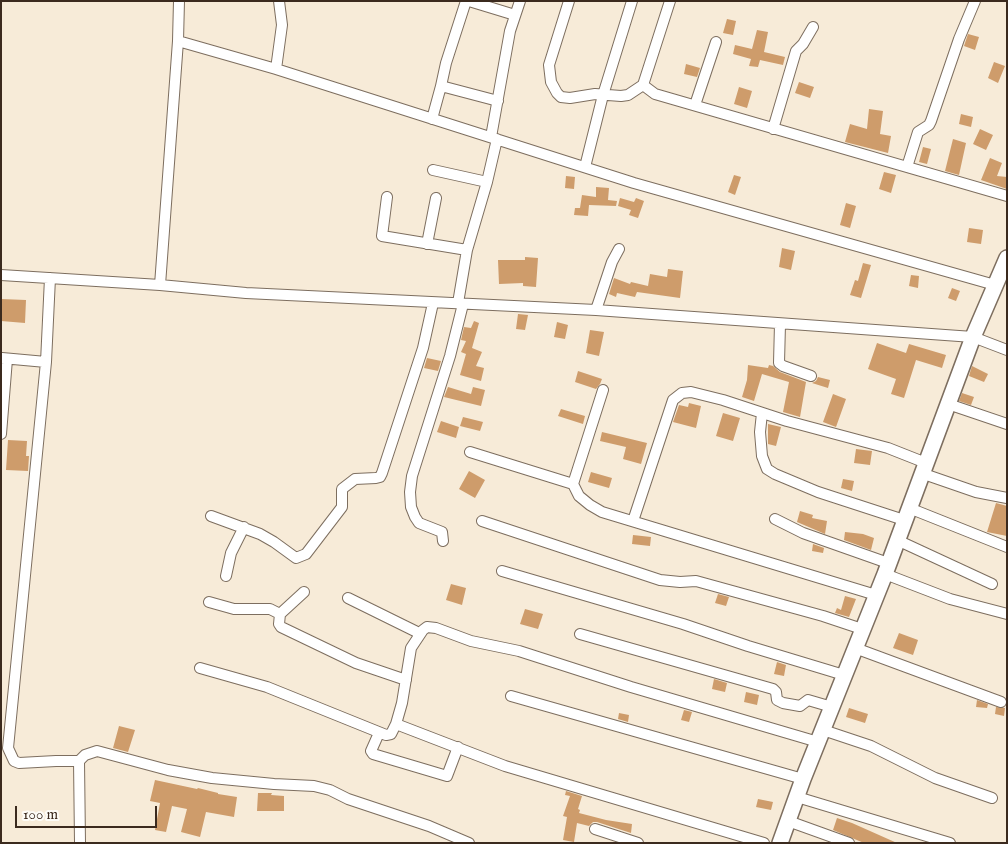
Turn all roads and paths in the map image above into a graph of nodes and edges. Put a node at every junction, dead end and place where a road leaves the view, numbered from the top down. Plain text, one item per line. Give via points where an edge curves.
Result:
1 (179, 1) edge
2 (279, 1) edge
3 (467, 1) edge
4 (520, 1) edge
5 (569, 1) edge
6 (632, 1) edge
7 (670, 1) edge
8 (975, 1) edge
9 (515, 15) junction
10 (814, 27) dead end
11 (178, 42) junction
12 (716, 42) dead end
13 (276, 69) junction
14 (643, 85) junction
15 (441, 86) junction
16 (603, 95) junction
17 (498, 101) junction
18 (695, 105) junction
19 (432, 119) junction
20 (773, 129) junction
21 (494, 138) junction
22 (585, 167) junction
23 (907, 167) junction
24 (433, 170) dead end
25 (487, 182) junction
26 (1007, 196) edge
27 (387, 197) dead end
28 (436, 198) dead end
29 (427, 244) junction
30 (619, 249) dead end
31 (467, 250) junction
32 (1007, 258) edge
33 (1, 275) edge
34 (50, 278) junction
35 (160, 285) junction
36 (995, 285) junction
37 (433, 303) junction
38 (460, 304) junction
39 (596, 310) junction
40 (780, 324) junction
41 (973, 337) junction
42 (1007, 350) edge
43 (4, 358) edge
44 (46, 362) junction
45 (811, 376) dead end
46 (603, 390) dead end
47 (948, 404) junction
48 (762, 413) junction
49 (1007, 424) edge
50 (1, 434) edge
51 (470, 452) dead end
52 (923, 468) junction
53 (573, 484) junction
54 (1007, 498) edge
55 (907, 514) junction
56 (211, 516) dead end
57 (774, 519) dead end
58 (482, 521) dead end
59 (633, 521) junction
60 (244, 527) junction
61 (897, 540) junction
62 (443, 541) dead end
63 (1007, 547) edge
64 (886, 569) junction
65 (502, 571) dead end
66 (226, 576) dead end
67 (992, 584) dead end
68 (304, 592) dead end
69 (876, 595) junction
70 (348, 598) dead end
71 (209, 602) dead end
72 (280, 614) junction
73 (1007, 614) edge
74 (862, 629) junction
75 (419, 633) junction
76 (580, 634) dead end
77 (855, 648) junction
78 (200, 668) dead end
79 (844, 675) junction
80 (406, 680) junction
81 (511, 696) dead end
82 (1001, 702) dead end
83 (832, 707) junction
84 (396, 724) junction
85 (379, 733) junction
86 (821, 736) junction
87 (458, 747) junction
88 (79, 761) junction
89 (803, 779) junction
90 (797, 796) junction
91 (992, 798) dead end
92 (788, 821) junction
93 (594, 829) dead end
94 (80, 843) edge
95 (470, 843) edge
96 (638, 843) edge
97 (764, 843) edge
98 (780, 843) edge
99 (849, 843) edge
100 (950, 843) edge

1 - 11 street
2 - 13 street via 282,25
3 - 9 street
3 - 15 street
4 - 9 street
5 - 16 street via 550,57 553,86 562,96 570,98
6 - 16 street
7 - 14 street
8 - 23 street via 931,122 918,132
9 - 17 street
10 - 20 street via 796,51
11 - 13 street
11 - 35 street
12 - 18 street
13 - 19 street
14 - 16 street via 626,96
14 - 18 street via 655,94
15 - 17 street
15 - 19 street
16 - 22 street
17 - 21 street
18 - 20 street
19 - 21 street
20 - 23 street
21 - 22 street
21 - 25 street
22 - 36 street
23 - 26 street
24 - 25 street
25 - 31 street
27 - 29 street via 382,236
28 - 29 street
29 - 31 street
30 - 39 street
31 - 38 street
32 - 36 main road
33 - 34 street
34 - 35 street
34 - 44 street
35 - 37 street
36 - 41 main road
37 - 38 street
37 - 60 street via 423,348 380,477 355,479 346,484 342,489 342,508 306,554 300,557 296,558
38 - 39 street
38 - 62 street via 450,356 412,476 410,492 415,517 420,523 442,532
39 - 40 street
40 - 41 street
40 - 45 street via 778,363
41 - 42 street
41 - 47 main road
43 - 44 street
43 - 50 street
44 - 88 street via 8,748 14,761 19,763
46 - 53 street
47 - 49 street
47 - 52 main road
48 - 52 street via 880,446
48 - 55 street via 762,456 767,469 774,474 818,492
48 - 59 street via 691,392 678,395 673,400
51 - 53 street
52 - 54 street via 976,492
52 - 55 main road
53 - 59 street via 579,496 602,512
55 - 61 main road
55 - 63 street
56 - 60 street
57 - 64 street
58 - 74 street via 660,580 696,581
59 - 69 street
60 - 66 street via 231,553
61 - 64 main road
61 - 67 street
64 - 69 main road
64 - 73 street via 950,599
65 - 79 street
68 - 72 street
69 - 74 main road
70 - 75 street
71 - 72 street via 234,609 270,609
72 - 80 street via 281,627 356,663
74 - 77 main road
75 - 80 street via 411,648
75 - 86 street via 427,627 436,628 631,687
76 - 83 street via 773,690 777,700 784,703 800,706 808,700
77 - 79 main road
77 - 82 street
78 - 85 street via 267,687
79 - 83 main road
80 - 84 street
81 - 89 street
83 - 86 main road
84 - 85 street via 391,734
84 - 87 street
85 - 87 street via 370,750 373,754 447,776
86 - 89 main road
86 - 91 street via 871,746 935,778
87 - 97 street via 505,766
88 - 94 street
88 - 95 street via 97,750 168,770 212,778 314,786
89 - 90 main road
90 - 92 main road
90 - 100 street
92 - 98 main road
92 - 99 street
93 - 96 street

